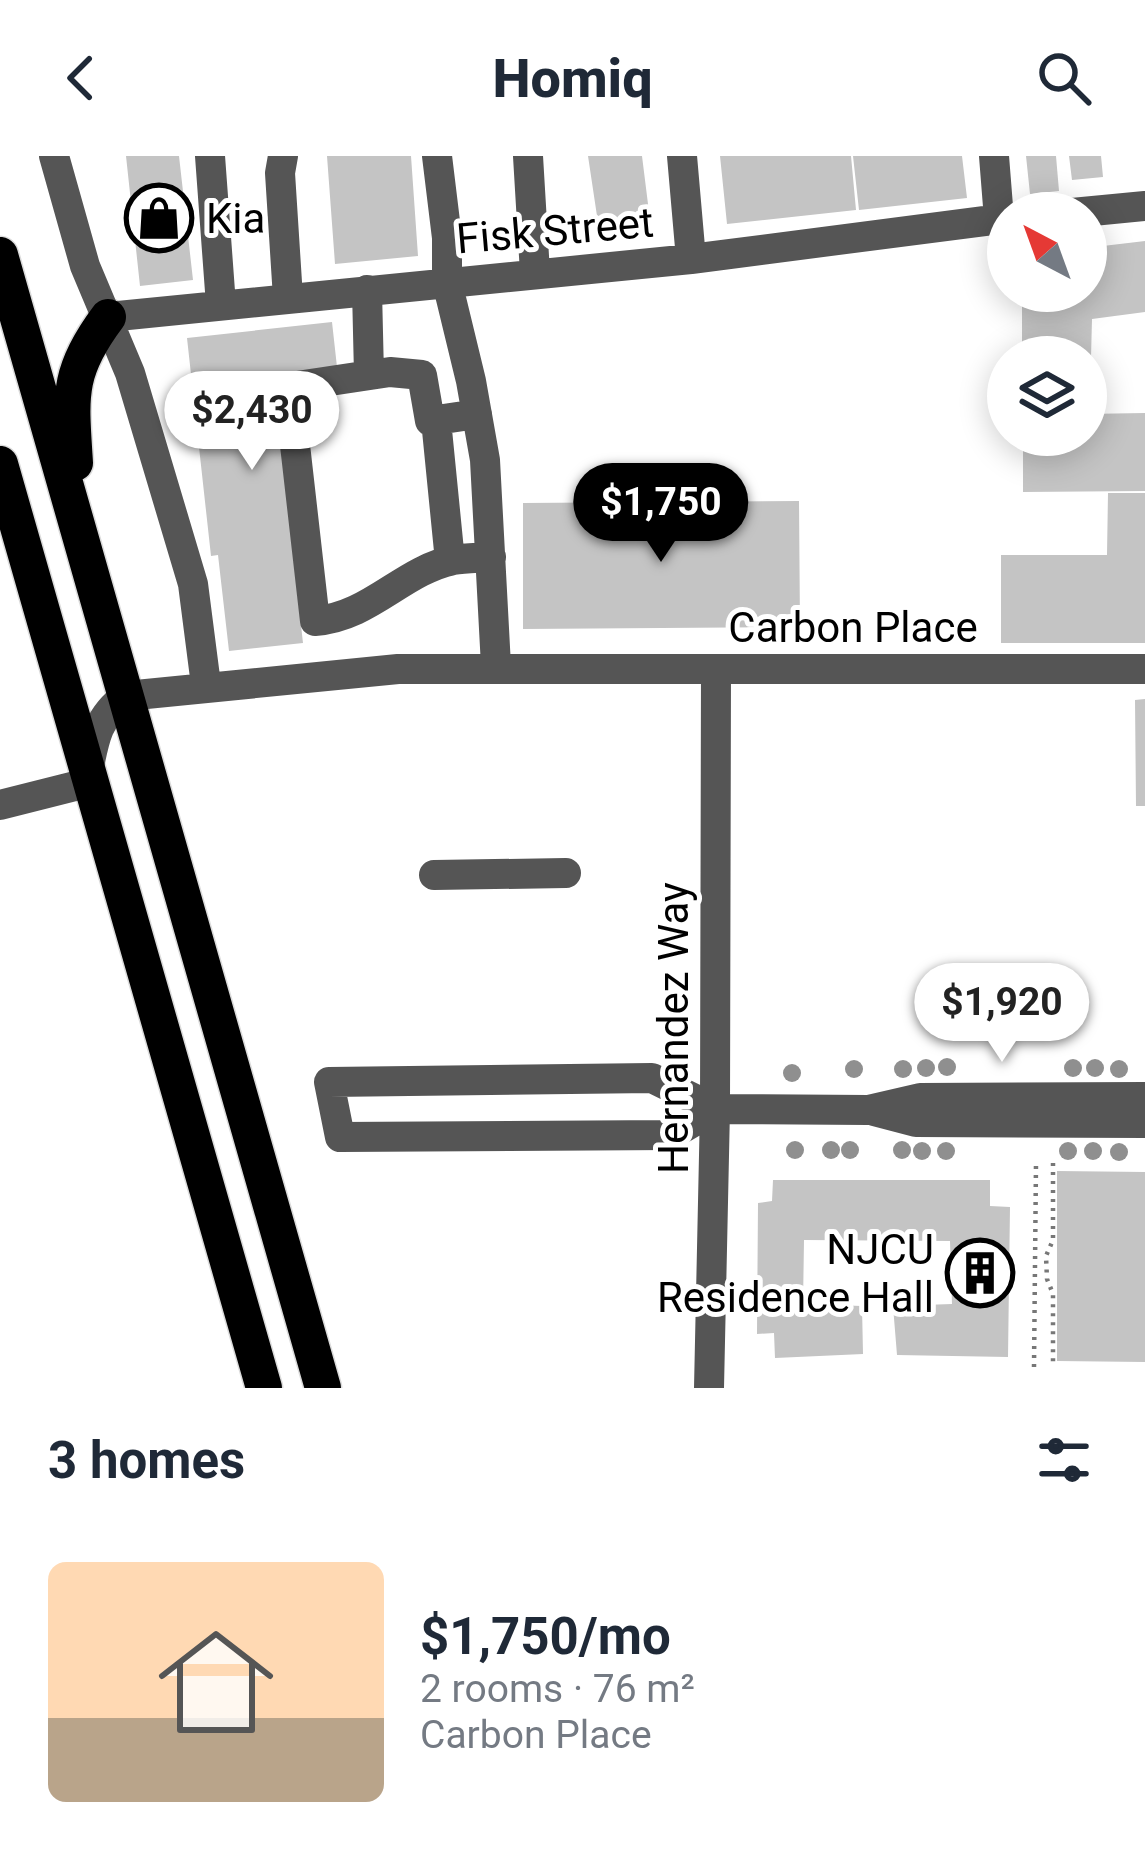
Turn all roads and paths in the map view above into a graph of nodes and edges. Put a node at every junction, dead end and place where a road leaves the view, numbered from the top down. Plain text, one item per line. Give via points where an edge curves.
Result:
1 (54, 156) edge
2 (210, 156) edge
3 (284, 156) edge
4 (437, 156) edge
5 (528, 156) edge
6 (682, 156) edge
7 (994, 156) edge
8 (1000, 192) edge
9 (1145, 206) edge
10 (1107, 210) edge
11 (987, 221) edge
12 (0, 255) edge
13 (692, 259) junction
14 (535, 273) junction
15 (447, 281) junction
16 (367, 290) junction
17 (288, 298) junction
18 (221, 305) junction
19 (108, 317) junction
20 (370, 375) junction
21 (477, 414) junction
22 (436, 420) junction
23 (1, 473) edge
24 (79, 532) junction
25 (491, 557) junction
26 (450, 560) junction
27 (342, 619) junction
28 (496, 666) junction
29 (716, 669) junction
30 (1145, 669) edge
31 (347, 672) junction
32 (206, 686) junction
33 (126, 696) junction
34 (89, 777) junction
35 (0, 805) edge
36 (566, 873) dead end
37 (434, 875) dead end
38 (1145, 1097) edge
39 (715, 1108) junction
40 (868, 1110) junction
41 (1145, 1123) edge
42 (1036, 1163) dead end
43 (1053, 1163) dead end
44 (1034, 1367) dead end
45 (1053, 1367) dead end
46 (264, 1388) edge
47 (323, 1388) edge
48 (710, 1388) edge

1 - 19 street
2 - 18 street
3 - 17 street
4 - 15 street
5 - 14 street
6 - 13 street
7 - 8 street
9 - 10 street
11 - 13 street, Fisk Street
12 - 24 highway
13 - 14 street, Fisk Street
14 - 15 street, Fisk Street
15 - 16 street, Fisk Street
15 - 21 street
16 - 17 street, Fisk Street
16 - 20 street
17 - 18 street, Fisk Street
18 - 19 street, Fisk Street
19 - 24 highway via 77,367 71,399
19 - 32 street via 193,584
20 - 22 street via 422,375 430,421
20 - 27 street via 297,386 290,401 315,621
21 - 22 street
21 - 25 street
22 - 26 street
23 - 34 highway
24 - 33 highway
25 - 26 street
25 - 28 street
26 - 27 street
27 - 31 street
28 - 29 street, Carbon Place
28 - 31 street
29 - 30 street, Carbon Place
29 - 39 street, Hernandez Way
31 - 32 street
32 - 33 street
33 - 34 street via 95,733
33 - 47 highway
34 - 35 street
34 - 46 highway
36 - 37 street
38 - 40 street via 920,1098
39 - 39 street via 652,1078 328,1082 340,1137 671,1135
39 - 40 street
39 - 48 street, Hernandez Way
40 - 41 street via 916,1122
42 - 44 path
43 - 45 path via 1054,1240 1046,1256

